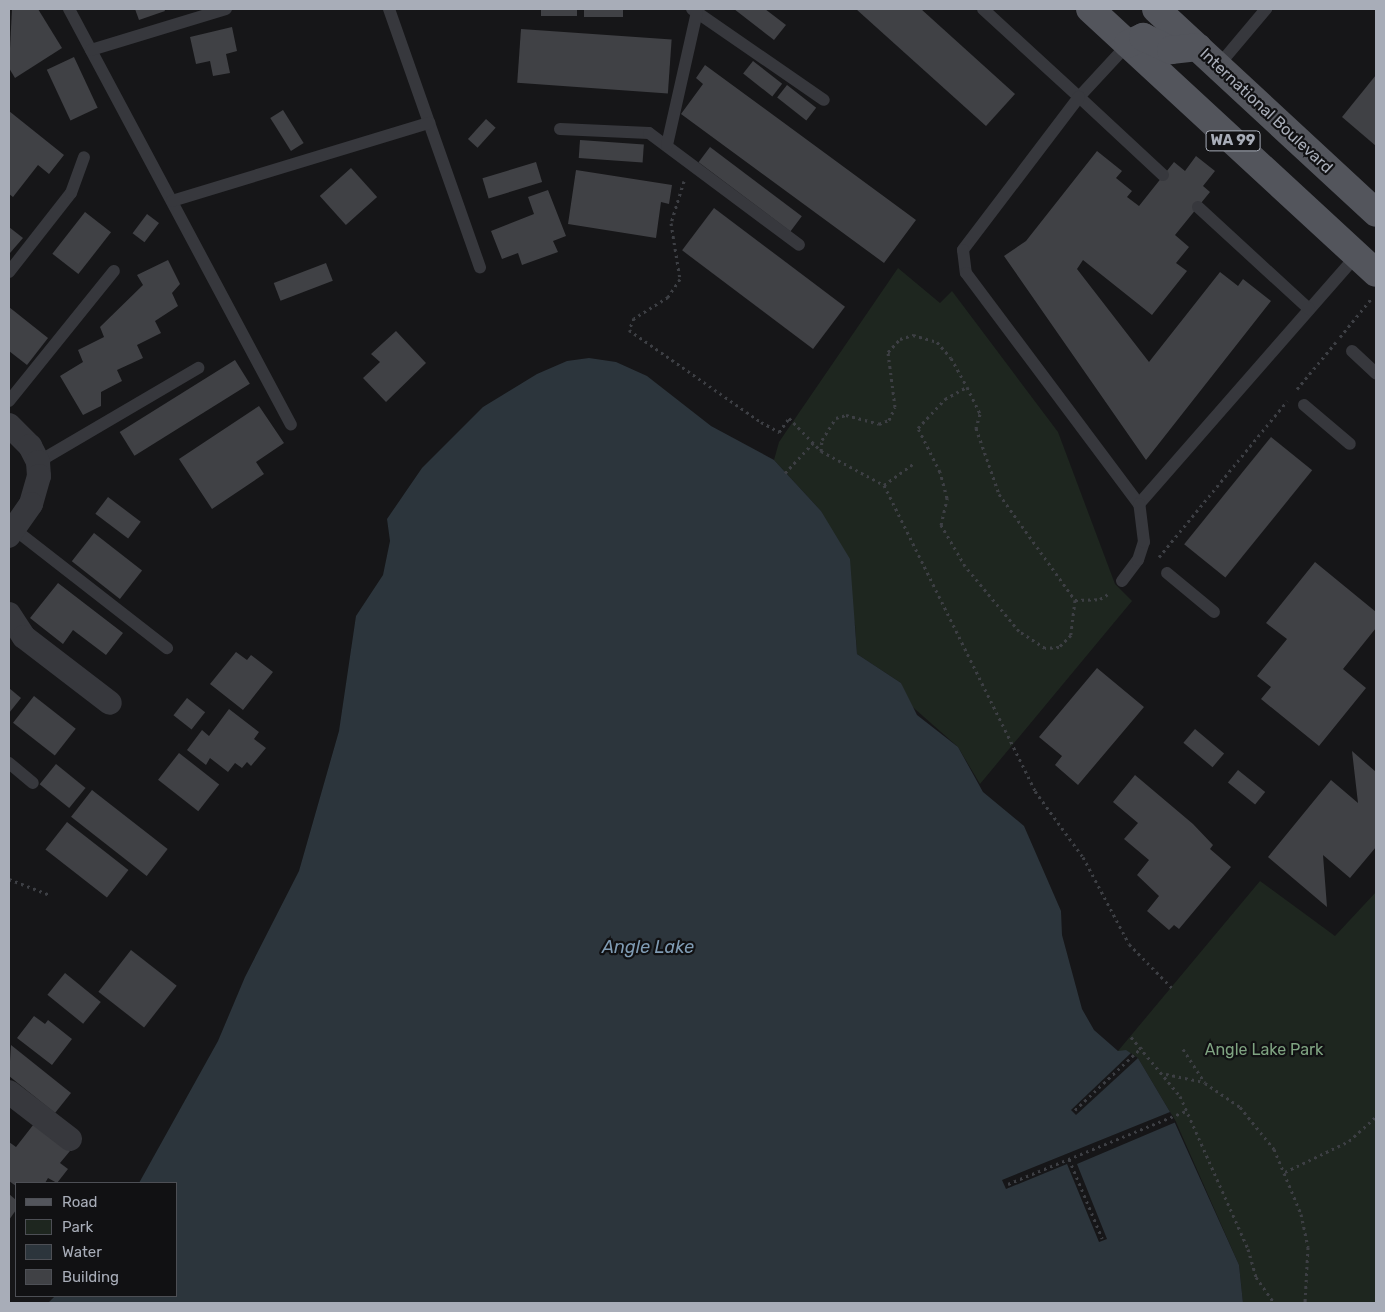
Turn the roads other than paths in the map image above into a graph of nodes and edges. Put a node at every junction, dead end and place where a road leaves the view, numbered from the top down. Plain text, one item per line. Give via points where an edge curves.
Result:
1 (69, 9) edge
2 (226, 9) edge
3 (389, 9) edge
4 (983, 9) edge
5 (1090, 9) edge
6 (1156, 9) edge
7 (1266, 9) edge
8 (694, 10) edge
9 (1128, 44) junction
10 (1198, 47) junction
11 (91, 50) junction
12 (1218, 66) junction
13 (1079, 97) junction
14 (824, 100) dead end
15 (429, 123) junction
16 (560, 129) dead end
17 (667, 145) junction
18 (84, 157) dead end
19 (1163, 175) dead end
20 (172, 201) junction
21 (1198, 206) dead end
22 (1376, 213) edge
23 (799, 245) dead end
24 (1357, 255) junction
25 (480, 267) dead end
26 (114, 271) dead end
27 (9, 272) edge
28 (1376, 273) edge
29 (1309, 310) junction
30 (1352, 351) dead end
31 (198, 368) dead end
32 (1376, 373) edge
33 (9, 401) edge
34 (1304, 405) dead end
35 (291, 424) dead end
36 (9, 425) edge
37 (1350, 444) dead end
38 (38, 462) junction
39 (1139, 504) junction
40 (11, 533) edge
41 (1167, 573) dead end
42 (1122, 582) dead end
43 (1214, 612) dead end
44 (9, 614) edge
45 (16, 634) edge
46 (167, 648) dead end
47 (110, 703) dead end
48 (9, 763) edge
49 (33, 783) dead end
50 (9, 1092) edge
51 (70, 1139) dead end

1 - 11 lane
2 - 11 lane
3 - 15 lane
4 - 13 lane
5 - 9 main road, WA 99
6 - 10 main road, International Boulevard / WA 99
7 - 12 lane
8 - 14 lane
8 - 17 lane
9 - 10 main road via 1142,37 1171,50
9 - 13 lane
9 - 24 main road, WA 99
10 - 12 main road, International Boulevard / WA 99
11 - 20 lane
12 - 22 main road, International Boulevard / WA 99
13 - 19 lane
13 - 39 lane via 963,250 966,273
15 - 20 lane
15 - 25 lane
16 - 17 lane via 649,133
17 - 23 lane
18 - 27 lane via 71,193
20 - 35 lane
21 - 29 lane
24 - 28 main road, WA 99
24 - 29 lane
26 - 33 lane
29 - 39 lane
30 - 32 lane
31 - 38 lane
34 - 37 lane
36 - 38 street
38 - 40 street via 31,504
39 - 42 lane via 1144,542 1138,560
40 - 46 lane
41 - 43 lane
44 - 45 street
45 - 47 street
48 - 49 lane
50 - 51 street

